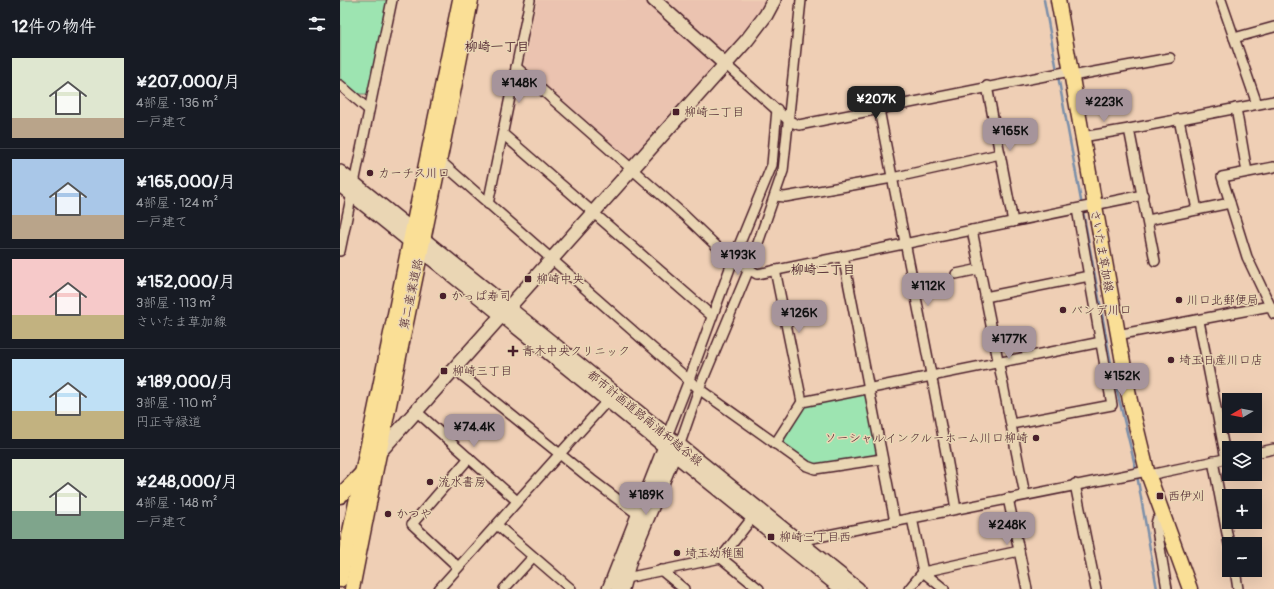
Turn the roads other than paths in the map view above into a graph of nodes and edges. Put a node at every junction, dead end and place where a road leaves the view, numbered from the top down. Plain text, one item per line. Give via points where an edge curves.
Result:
1 (392, 0) edge
2 (460, 0) edge
3 (470, 0) edge
4 (530, 0) edge
5 (654, 0) edge
6 (774, 0) edge
7 (801, 0) edge
8 (1058, 0) edge
9 (1221, 0) edge
10 (1274, 27) edge
11 (1234, 38) junction
12 (1170, 58) dead end
13 (725, 64) junction
14 (516, 67) junction
15 (1064, 73) junction
16 (340, 85) edge
17 (987, 86) junction
18 (1274, 101) edge
19 (1257, 104) junction
20 (1236, 108) junction
21 (777, 109) junction
22 (879, 109) junction
23 (369, 110) junction
24 (1179, 119) junction
25 (789, 121) junction
26 (1129, 129) junction
27 (503, 134) junction
28 (1082, 137) junction
29 (1000, 154) junction
30 (438, 159) junction
31 (1274, 167) edge
32 (632, 169) junction
33 (340, 172) edge
34 (1247, 172) junction
35 (892, 178) junction
36 (340, 184) edge
37 (353, 188) junction
38 (1143, 195) junction
39 (774, 196) junction
40 (1230, 203) junction
41 (488, 204) junction
42 (1094, 205) junction
43 (1077, 209) junction
44 (1198, 210) junction
45 (593, 212) junction
46 (1148, 220) junction
47 (1013, 222) junction
48 (972, 230) junction
49 (416, 240) junction
50 (904, 244) junction
51 (340, 251) edge
52 (842, 256) junction
53 (551, 259) junction
54 (733, 260) junction
55 (1155, 261) dead end
56 (749, 269) junction
57 (980, 269) junction
58 (775, 270) junction
59 (956, 274) dead end
60 (1089, 276) junction
61 (985, 297) junction
62 (1272, 310) edge
63 (504, 311) junction
64 (712, 316) junction
65 (1199, 321) junction
66 (1117, 335) junction
67 (1101, 342) junction
68 (998, 362) junction
69 (453, 368) junction
70 (932, 375) junction
71 (689, 380) junction
72 (868, 387) junction
73 (699, 390) junction
74 (608, 400) junction
75 (802, 402) junction
76 (416, 411) junction
77 (1011, 424) junction
78 (1224, 441) edge
79 (776, 444) junction
80 (671, 447) junction
81 (1274, 449) edge
82 (1262, 452) edge
83 (378, 454) junction
84 (560, 454) junction
85 (469, 458) junction
86 (882, 459) junction
87 (1222, 459) edge
88 (1213, 461) junction
89 (362, 473) junction
90 (1148, 473) junction
91 (1075, 484) junction
92 (1025, 495) junction
93 (340, 496) edge
94 (1008, 498) junction
95 (517, 502) junction
96 (956, 509) junction
97 (636, 513) junction
98 (1162, 516) junction
99 (753, 517) junction
100 (912, 518) junction
101 (895, 522) junction
102 (497, 524) junction
103 (1228, 537) edge
104 (798, 541) junction
105 (1019, 551) junction
106 (533, 557) junction
107 (721, 558) junction
108 (458, 567) junction
109 (661, 570) junction
110 (922, 572) junction
111 (1236, 577) edge
112 (626, 578) junction
113 (340, 580) edge
114 (567, 587) edge
115 (352, 589) edge
116 (439, 589) edge
117 (504, 589) edge
118 (607, 589) edge
119 (616, 589) edge
120 (624, 589) edge
121 (684, 589) edge
122 (759, 589) edge
123 (842, 589) edge
124 (858, 589) edge
125 (909, 589) edge
126 (944, 589) edge
127 (1027, 589) edge
128 (1096, 589) edge
129 (1166, 589) edge
130 (1190, 589) edge
131 (1238, 589) edge

1 - 23 street
2 - 49 main road, 第二産業道路
3 - 30 main road, 第二産業道路
4 - 14 street
5 - 13 street
6 - 13 street via 747,40
7 - 25 street
8 - 15 main road, さいたま草加線
9 - 11 street
10 - 11 street
11 - 19 street
12 - 15 street
13 - 21 street
13 - 32 street
14 - 27 street
14 - 32 street
15 - 17 street
15 - 28 main road, さいたま草加線
16 - 23 street
17 - 22 street
17 - 29 street
18 - 19 street
19 - 20 street
20 - 24 street
20 - 34 street
21 - 25 street
21 - 54 street via 772,165
22 - 25 street via 798,125
22 - 35 street
23 - 37 street
24 - 26 street
24 - 44 street
25 - 39 street via 783,171
26 - 28 street
26 - 38 street
27 - 41 street
27 - 45 street
28 - 42 main road, さいたま草加線
29 - 35 street
29 - 47 street
30 - 41 street
30 - 49 main road, 第二産業道路
31 - 34 street
32 - 45 street
32 - 54 street
33 - 37 street, 都市計画道路南浦和越谷線
34 - 40 street via 1222,178
35 - 39 street via 785,197
35 - 50 street
36 - 37 street, 都市計画道路南浦和越谷線
37 - 49 street, 都市計画道路南浦和越谷線
37 - 51 street
38 - 42 street
38 - 46 street
39 - 56 street
40 - 44 street
40 - 62 street via 1247,257
41 - 53 street
42 - 43 street
42 - 66 main road, さいたま草加線
43 - 47 street
43 - 60 street
44 - 46 street
45 - 53 street
45 - 64 street
46 - 55 street
47 - 48 street
48 - 50 street
48 - 57 street
49 - 63 street, 都市計画道路南浦和越谷線
49 - 83 main road, 第二産業道路
49 - 89 main road, 第二産業道路
50 - 52 street
50 - 70 street
52 - 58 street
52 - 72 street
53 - 63 street
53 - 71 street
54 - 56 street
54 - 64 street
56 - 58 street via 757,274
56 - 73 street
57 - 59 street
57 - 61 street
58 - 75 street
60 - 61 street
60 - 67 street
61 - 68 street
62 - 65 street
63 - 69 street
63 - 74 street, 都市計画道路南浦和越谷線
63 - 80 street, 都市計画道路南浦和越谷線
64 - 71 street
65 - 66 street
65 - 78 street
66 - 90 main road, さいたま草加線
67 - 68 street
67 - 77 street via 1112,405
68 - 70 street
68 - 77 street
69 - 76 street
69 - 84 street
70 - 72 street
70 - 96 street
71 - 73 street
71 - 80 street
72 - 75 street
72 - 86 street
73 - 79 street
73 - 80 street
74 - 80 street, 都市計画道路南浦和越谷線
74 - 84 street
75 - 79 street
76 - 83 street
76 - 85 street
77 - 92 street
79 - 86 street via 815,469
80 - 97 street
80 - 99 street, 都市計画道路南浦和越谷線
80 - 104 street, 都市計画道路南浦和越谷線
80 - 112 street
80 - 119 street via 629,549
81 - 82 street
83 - 89 main road
83 - 115 main road, 第二産業道路
84 - 95 street
84 - 97 street
85 - 95 street
85 - 108 street via 412,524
86 - 101 street
87 - 88 street
88 - 90 street
88 - 103 street
89 - 93 main road
89 - 113 main road, 第二産業道路
90 - 91 street
90 - 98 main road, さいたま草加線
91 - 92 street
91 - 128 street
92 - 94 street
94 - 96 street
94 - 105 street
95 - 102 street
96 - 100 street
97 - 118 street
98 - 129 street via 1156,524
98 - 130 main road, さいたま草加線
99 - 107 street
99 - 123 street, 都市計画道路南浦和越谷線
100 - 101 street
100 - 110 street
101 - 104 street
102 - 106 street
102 - 108 street
104 - 124 street, 都市計画道路南浦和越谷線
105 - 110 street
105 - 127 street
106 - 114 street
106 - 117 street
107 - 109 street
107 - 122 street
108 - 116 street
109 - 112 street
109 - 121 street
110 - 125 street
110 - 126 street
111 - 131 street
112 - 120 street

